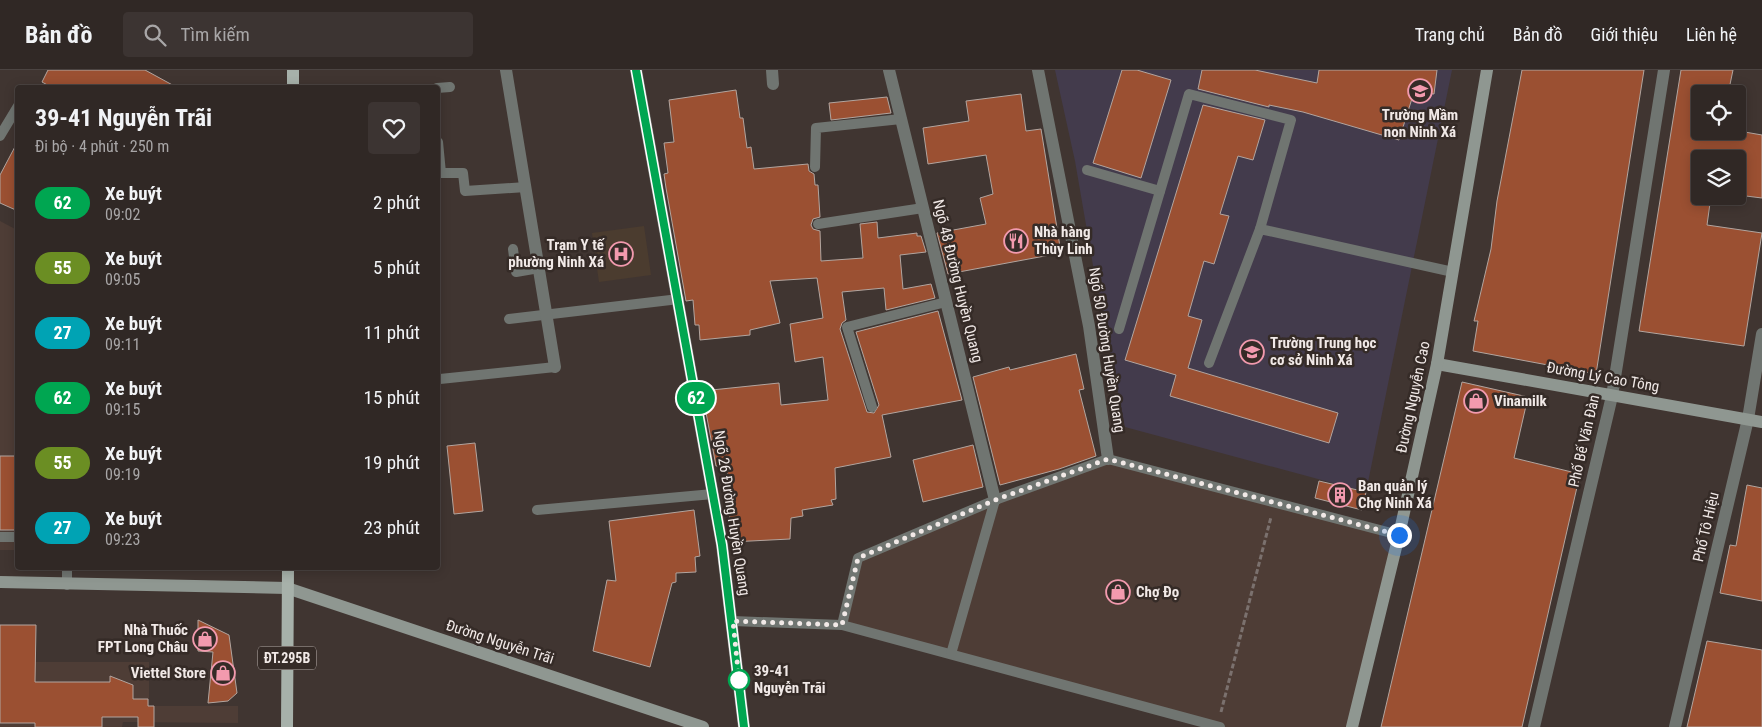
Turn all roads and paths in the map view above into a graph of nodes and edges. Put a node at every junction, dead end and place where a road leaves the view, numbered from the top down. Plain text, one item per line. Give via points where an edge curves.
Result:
1 (293, 70) edge
2 (506, 70) edge
3 (636, 70) edge
4 (772, 70) edge
5 (889, 70) edge
6 (1038, 70) edge
7 (1487, 70) edge
8 (1664, 70) edge
9 (773, 84) dead end
10 (293, 85) edge
11 (450, 87) dead end
12 (440, 88) edge
13 (14, 119) edge
14 (901, 119) junction
15 (0, 136) edge
16 (815, 167) dead end
17 (1087, 170) dead end
18 (440, 173) edge
19 (526, 187) junction
20 (1160, 191) junction
21 (923, 208) junction
22 (818, 224) dead end
23 (1260, 228) junction
24 (513, 249) dead end
25 (539, 268) junction
26 (1453, 272) junction
27 (679, 299) junction
28 (946, 302) junction
29 (546, 314) junction
30 (508, 319) dead end
31 (1120, 329) dead end
32 (1762, 334) edge
33 (1209, 363) dead end
34 (1438, 364) junction
35 (555, 367) joint
36 (440, 379) dead end
37 (1612, 396) junction
38 (872, 408) dead end
39 (1748, 419) junction
40 (1762, 422) edge
41 (1108, 459) junction
42 (713, 494) junction
43 (995, 500) junction
44 (1275, 502) junction
45 (537, 510) dead end
46 (1399, 535) junction
47 (0, 537) edge
48 (15, 537) edge
49 (67, 570) edge
50 (288, 570) edge
51 (0, 582) edge
52 (67, 585) junction
53 (287, 588) junction
54 (733, 621) junction
55 (842, 625) junction
56 (951, 654) junction
57 (674, 722) edge
58 (287, 727) edge
59 (703, 727) edge
60 (744, 727) edge
61 (1218, 727) edge
62 (1352, 727) edge
63 (1534, 727) edge
64 (1676, 727) edge

1 - 10 main road
2 - 19 street
3 - 27 street, Ngõ 26 Đường Huyền Quang
4 - 9 street
5 - 14 street, Ngõ 48 Đường Huyền Quang
6 - 41 street, Ngõ 50 Đường Huyền Quang via 1088,326
7 - 26 main road, Đường Nguyễn Cao
8 - 37 street, Phố Bế Văn Đàn
11 - 12 lane
13 - 15 lane
14 - 16 lane via 816,128
14 - 21 street, Ngõ 48 Đường Huyền Quang
17 - 20 lane
18 - 19 lane via 463,173 465,190
19 - 25 street
20 - 23 lane via 1189,94 1291,120
20 - 31 lane
21 - 22 lane
21 - 28 street, Ngõ 48 Đường Huyền Quang
23 - 26 lane
23 - 33 lane
24 - 25 lane via 516,272
25 - 29 street
26 - 34 main road, Đường Nguyễn Cao
27 - 29 lane
27 - 42 street, Ngõ 26 Đường Huyền Quang
28 - 38 lane via 847,327
28 - 43 street, Ngõ 48 Đường Huyền Quang
29 - 30 lane
29 - 35 street
32 - 39 street, Phố Tô Hiệu
34 - 37 main road, Đường Lý Cao Tông
34 - 46 main road, Đường Nguyễn Cao
35 - 36 lane
37 - 39 main road, Đường Lý Cao Tông
37 - 63 street, Phố Bế Văn Đàn
39 - 40 main road, Đường Lý Cao Tông
39 - 64 street, Phố Tô Hiệu
41 - 43 lane
41 - 44 lane
42 - 45 lane
42 - 54 street, Ngõ 26 Đường Huyền Quang
43 - 55 lane via 858,558
43 - 56 lane
44 - 46 lane
44 - 61 path
46 - 62 main road, Đường Nguyễn Cao
47 - 48 lane
49 - 52 lane
50 - 53 main road, ĐT.295B
51 - 52 main road, Đường Nguyễn Trãi
52 - 53 main road, Đường Nguyễn Trãi
53 - 57 main road, Đường Nguyễn Trãi
53 - 58 main road, ĐT.295B
54 - 55 lane
54 - 60 street, Ngõ 26 Đường Huyền Quang
55 - 56 lane
56 - 61 lane
57 - 59 main road, Đường Nguyễn Trãi

